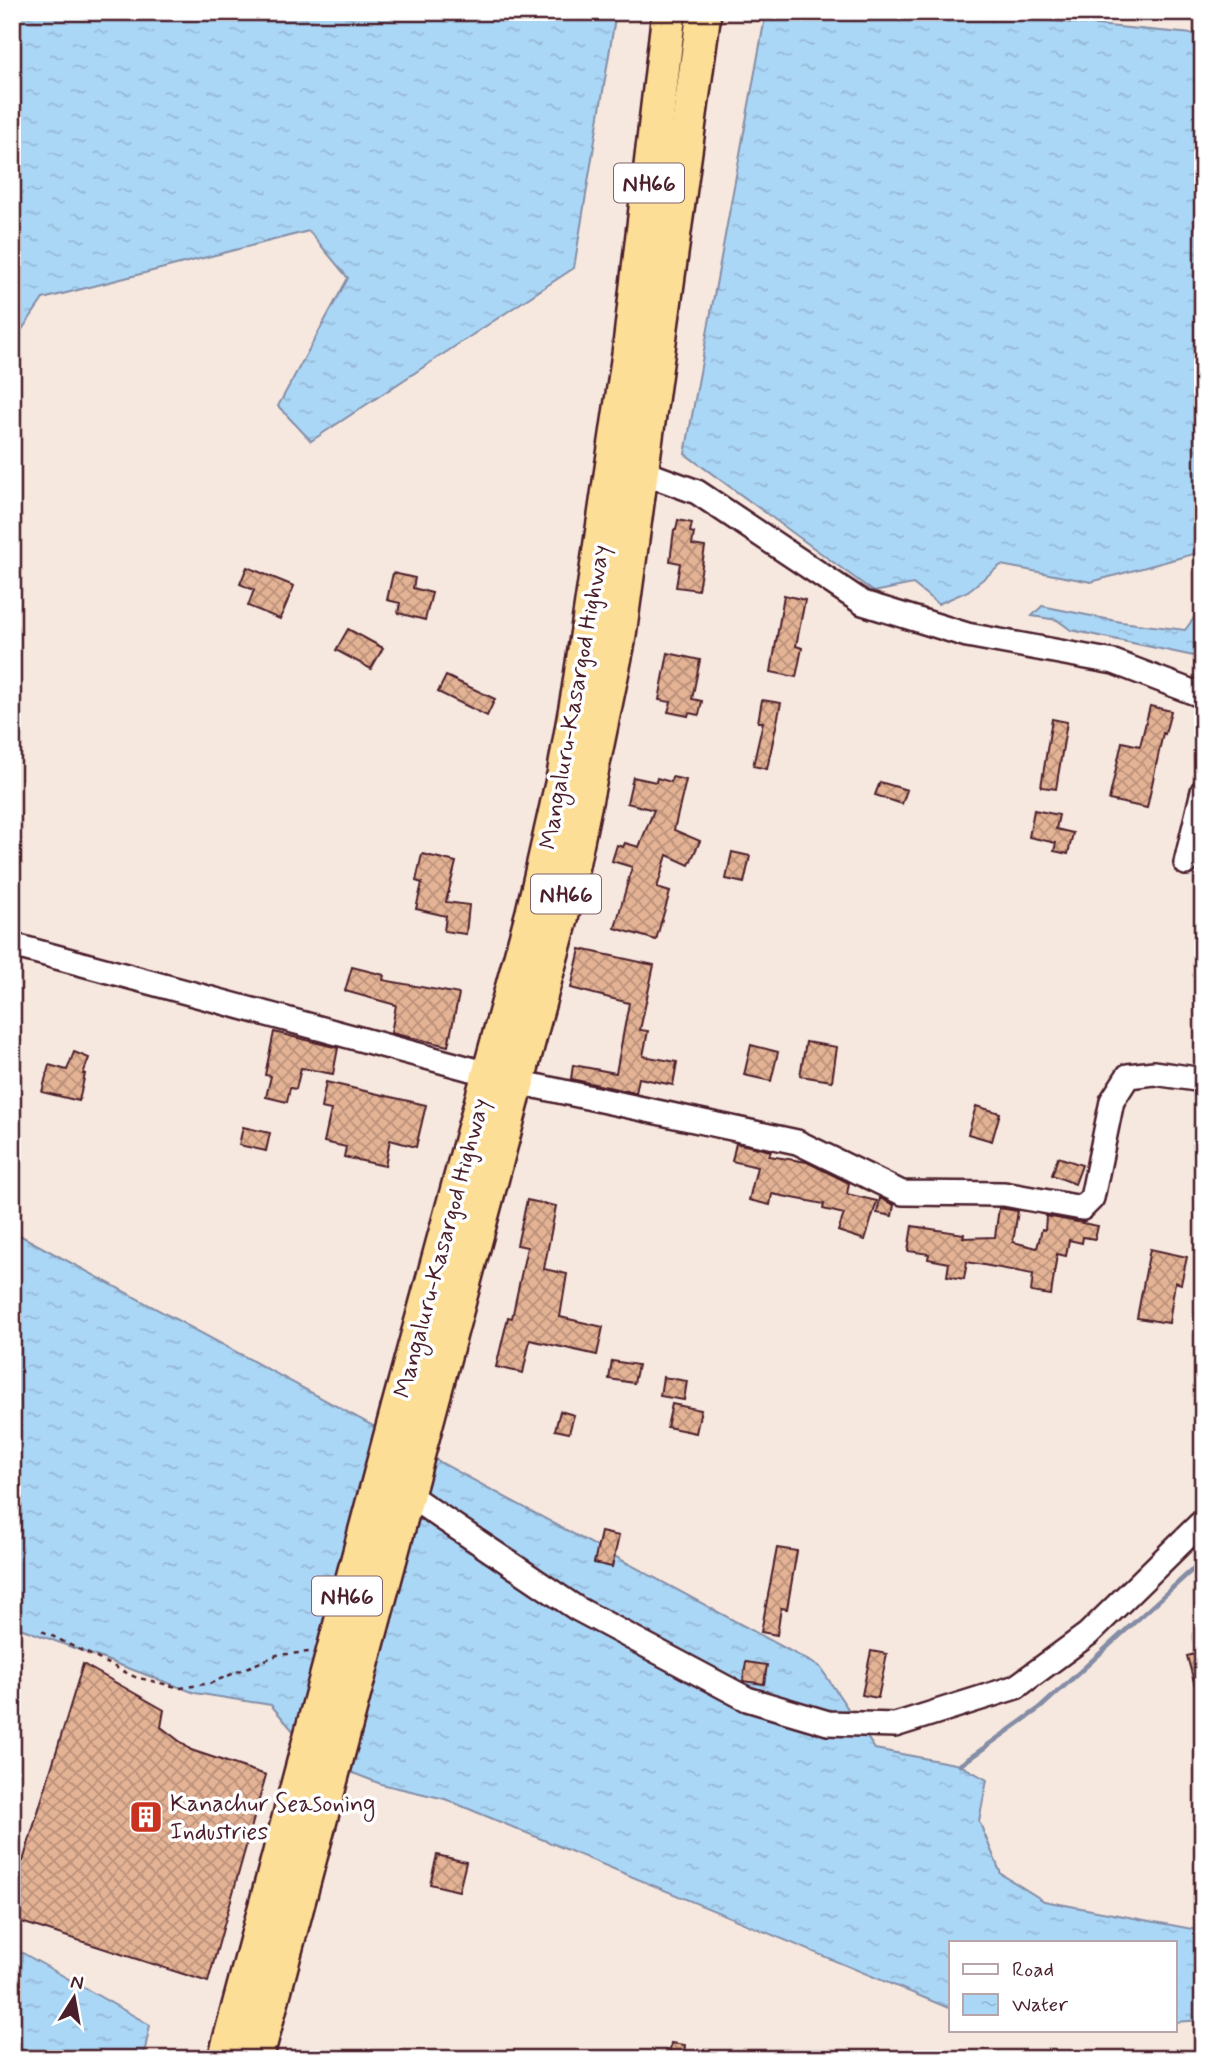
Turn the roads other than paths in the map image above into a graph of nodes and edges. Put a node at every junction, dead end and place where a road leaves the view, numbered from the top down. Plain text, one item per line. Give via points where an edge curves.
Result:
1 (669, 12) edge
2 (704, 12) edge
3 (643, 353) junction
4 (640, 471) junction
5 (1203, 696) edge
6 (1203, 791) edge
7 (1186, 863) dead end
8 (12, 945) edge
9 (503, 1078) junction
10 (1203, 1080) edge
11 (412, 1417) junction
12 (407, 1494) junction
13 (1203, 1521) edge
14 (312, 1786) junction
15 (225, 2059) edge
16 (256, 2059) edge

1 - 3 highway, Mangaluru-Kasargod Highway / NH66
2 - 3 highway, NH66
3 - 4 highway, NH66
3 - 9 highway, Mangaluru-Kasargod Highway / NH66
4 - 5 street via 697,492 863,603 967,635 1114,662
4 - 9 highway, NH66 via 615,655 561,919
6 - 7 street
8 - 9 street
9 - 10 street via 797,1142 902,1193 1004,1194 1082,1208 1091,1198 1112,1101 1128,1076 1154,1073
9 - 11 highway, NH66
11 - 12 highway, NH66
11 - 14 highway, NH66 via 333,1650
12 - 13 street via 576,1608 747,1699 828,1723 895,1724 1016,1687 1087,1634
12 - 14 highway, NH66
14 - 15 highway, NH66
14 - 16 highway, NH66

